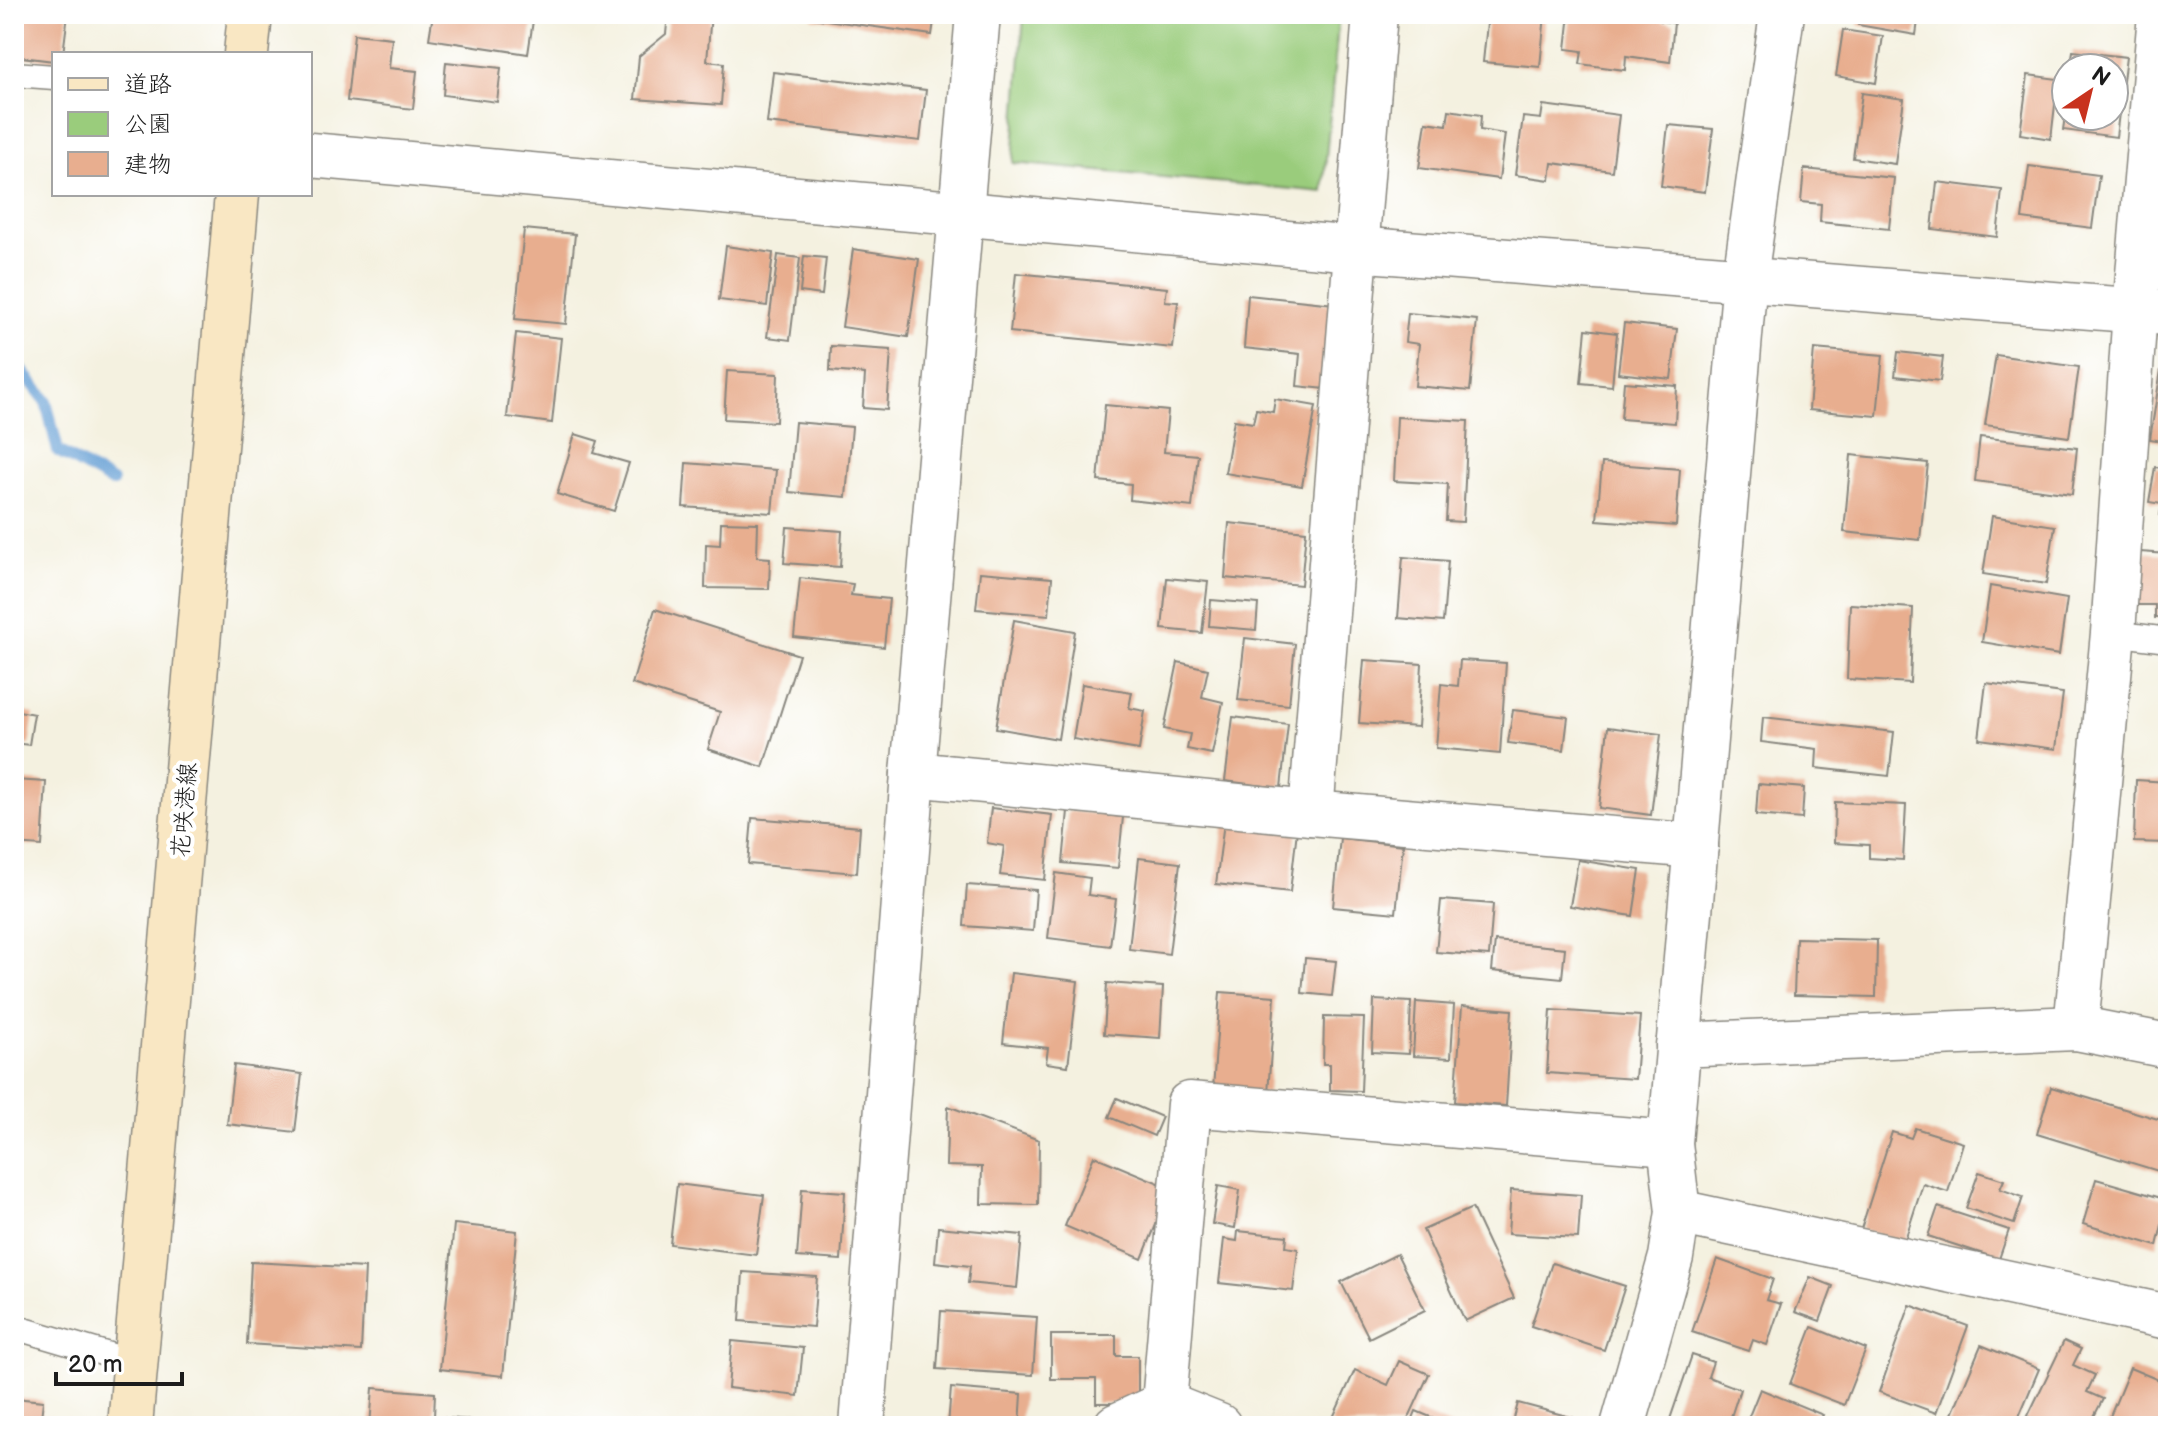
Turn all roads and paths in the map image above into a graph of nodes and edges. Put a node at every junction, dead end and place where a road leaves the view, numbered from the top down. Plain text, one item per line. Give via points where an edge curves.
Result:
1 (250, 14) edge
2 (978, 14) edge
3 (1375, 14) edge
4 (1782, 14) edge
5 (2160, 14) edge
6 (246, 52) edge
7 (14, 74) edge
8 (52, 77) edge
9 (312, 155) edge
10 (237, 196) edge
11 (960, 215) junction
12 (1355, 249) junction
13 (1745, 278) junction
14 (2152, 312) edge
15 (2113, 633) junction
16 (2168, 640) edge
17 (913, 774) junction
18 (1311, 813) junction
19 (1696, 846) junction
20 (2076, 1028) junction
21 (1678, 1045) junction
22 (2168, 1046) edge
23 (1670, 1143) junction
24 (1678, 1212) junction
25 (2168, 1317) edge
26 (14, 1327) edge
27 (136, 1363) junction
28 (1164, 1404) junction
29 (130, 1426) edge
30 (862, 1426) edge
31 (1116, 1426) edge
32 (1219, 1426) edge
33 (1623, 1426) edge

1 - 6 main road
2 - 11 street
3 - 12 street
4 - 13 street
5 - 14 street
7 - 8 lane
9 - 11 street
10 - 27 main road, 花咲港線
11 - 12 street
11 - 17 street
12 - 13 street
12 - 18 street
13 - 14 street
13 - 19 street
14 - 15 street
15 - 16 lane
15 - 20 street
17 - 18 street
17 - 30 street
18 - 19 street
19 - 21 street
20 - 21 street
20 - 22 street
21 - 23 street
23 - 24 street
23 - 28 street via 1189,1104
24 - 25 street
24 - 33 street via 1671,1257
26 - 27 lane
27 - 29 main road, 花咲港線
28 - 31 street
28 - 32 street

